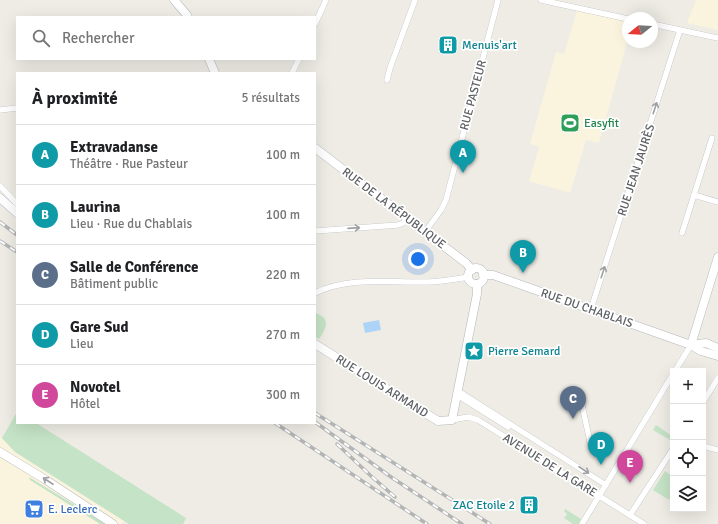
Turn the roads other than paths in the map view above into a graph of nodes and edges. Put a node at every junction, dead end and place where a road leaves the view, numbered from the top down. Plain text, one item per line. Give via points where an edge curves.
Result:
1 (174, 0) edge
2 (180, 0) edge
3 (326, 0) edge
4 (415, 0) edge
5 (498, 0) edge
6 (541, 0) edge
7 (188, 16) edge
8 (622, 18) edge
9 (316, 22) edge
10 (658, 25) edge
11 (680, 30) junction
12 (718, 38) edge
13 (209, 60) edge
14 (298, 60) edge
15 (215, 72) edge
16 (292, 72) edge
17 (387, 80) dead end
18 (16, 108) edge
19 (0, 110) edge
20 (712, 138) dead end
21 (316, 149) edge
22 (0, 186) edge
23 (694, 195) junction
24 (0, 198) edge
25 (16, 202) edge
26 (718, 202) edge
27 (16, 212) edge
28 (408, 218) junction
29 (316, 231) edge
30 (425, 232) junction
31 (682, 232) dead end
32 (718, 257) edge
33 (470, 273) junction
34 (483, 275) junction
35 (476, 284) junction
36 (316, 292) edge
37 (591, 310) junction
38 (316, 345) edge
39 (691, 345) junction
40 (718, 348) edge
41 (718, 356) edge
42 (677, 368) edge
43 (718, 378) edge
44 (670, 379) edge
45 (457, 393) junction
46 (706, 397) edge
47 (582, 405) dead end
48 (452, 420) junction
49 (706, 447) edge
50 (718, 450) edge
51 (592, 451) dead end
52 (1, 452) edge
53 (670, 454) edge
54 (606, 484) junction
55 (599, 496) junction
56 (630, 515) junction
57 (113, 524) edge
58 (582, 524) edge
59 (644, 524) edge

1 - 7 street
2 - 7 street
3 - 9 street
4 - 17 street
5 - 30 street, RUE PASTEUR via 446,200
6 - 8 street
10 - 11 street
11 - 12 street
37 -> 11 street, RUE JEAN JAURÈS
13 - 15 street
14 - 16 street
18 - 19 street
20 - 23 street
21 - 28 street, RUE DE LA RÉPUBLIQUE
22 - 25 street
23 - 26 street
23 - 31 street
24 - 27 street
29 -> 28 street via 398,225
28 - 30 street, RUE DE LA RÉPUBLIQUE
30 - 33 street, RUE DE LA RÉPUBLIQUE via 466,263
32 - 39 street
33 - 34 street via 479,270
33 - 35 street via 471,282
33 - 36 street via 432,282 350,283
34 - 35 street via 482,281
34 - 37 street, RUE DU CHABLAIS via 493,275
35 - 45 street via 477,294
37 - 39 street, RUE DU CHABLAIS
38 - 48 street, RUE LOUIS ARMAND via 438,421
39 - 40 street, RUE DU CHABLAIS via 706,344
39 - 41 street, RUE DU CHABLAIS
39 - 42 street
43 - 46 street
44 - 54 street
45 - 48 street
45 -> 54 street via 556,457 562,456
47 - 51 street
48 - 55 street, AVENUE DE LA GARE via 468,417 478,420
49 - 50 street
57 -> 52 street
53 - 56 street
54 - 55 street
55 - 56 street, AVENUE DE LA GARE
55 - 58 street
56 - 59 street, AVENUE DE LA GARE

